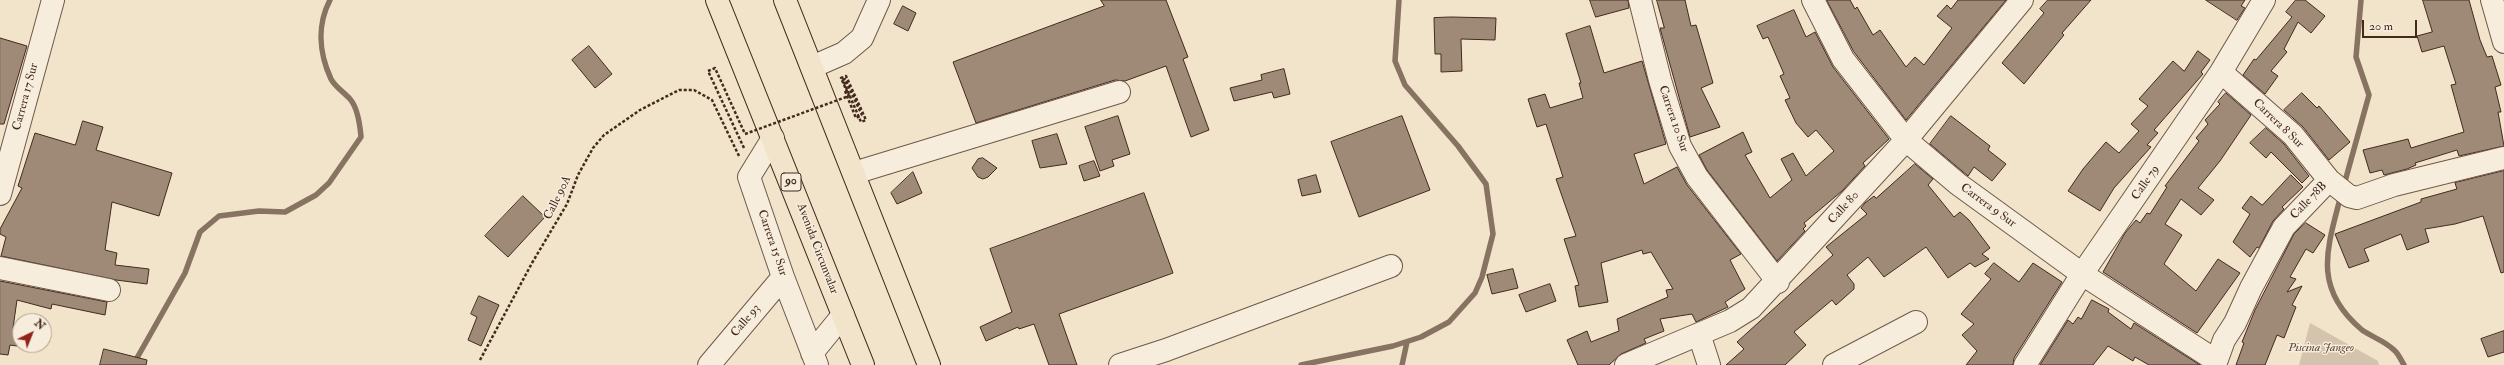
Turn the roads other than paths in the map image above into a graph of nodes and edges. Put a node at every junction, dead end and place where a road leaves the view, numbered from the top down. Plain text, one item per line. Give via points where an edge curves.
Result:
1 (53, 0) edge
2 (717, 0) edge
3 (785, 0) edge
4 (879, 0) edge
5 (1640, 0) edge
6 (1813, 0) edge
7 (2022, 0) edge
8 (2264, 0) edge
9 (2492, 0) edge
10 (2504, 42) edge
11 (822, 63) junction
12 (2221, 72) junction
13 (1119, 92) dead end
14 (773, 138) junction
15 (1906, 140) junction
16 (2504, 158) edge
17 (854, 173) junction
18 (2338, 188) junction
19 (0, 194) edge
20 (1391, 266) dead end
21 (0, 268) edge
22 (2082, 274) junction
23 (783, 277) junction
24 (1778, 282) junction
25 (110, 290) dead end
26 (843, 315) junction
27 (1916, 322) dead end
28 (1699, 334) junction
29 (815, 359) edge
30 (2215, 363) edge
31 (709, 365) edge
32 (863, 365) edge
33 (928, 365) edge
34 (1120, 365) edge
35 (1626, 365) edge
36 (1709, 365) edge
37 (1834, 365) edge
38 (2025, 365) edge

1 - 19 street, Carrera 17 Sur
2 - 14 highway, Avenida Circunvalar / 90
3 - 11 highway
4 - 11 street via 862,38 844,53
5 - 24 street, Carrera 10 Sur via 1680,146 1697,177
6 - 15 street, Carrera 9 Sur via 1843,59
7 - 15 street, Calle 80
8 - 12 street, Calle 79
9 - 10 street
11 - 17 highway
12 - 18 street, Carrera 8 Sur via 2293,135
12 - 22 street, Calle 79
13 - 17 street
14 - 23 street, Carrera 15 Sur via 752,174
14 - 26 highway, Avenida Circunvalar / 90
15 - 22 street, Carrera 9 Sur via 1958,184
15 - 24 street, Calle 80
16 - 18 street via 2394,185 2357,198
17 - 33 highway
18 - 30 street, Calle 78B via 2284,227
20 - 34 street
21 - 25 street
22 - 30 street, Carrera 9 Sur
22 - 38 street, Calle 79
23 - 29 street, Carrera 15 Sur
23 - 31 street, Calle 93
24 - 28 street, Calle 80 via 1751,308 1730,321
26 - 29 street, Carrera 15 Sur
26 - 32 highway, Avenida Circunvalar / 90
27 - 37 street
28 - 35 street, Calle 80
28 - 36 street

